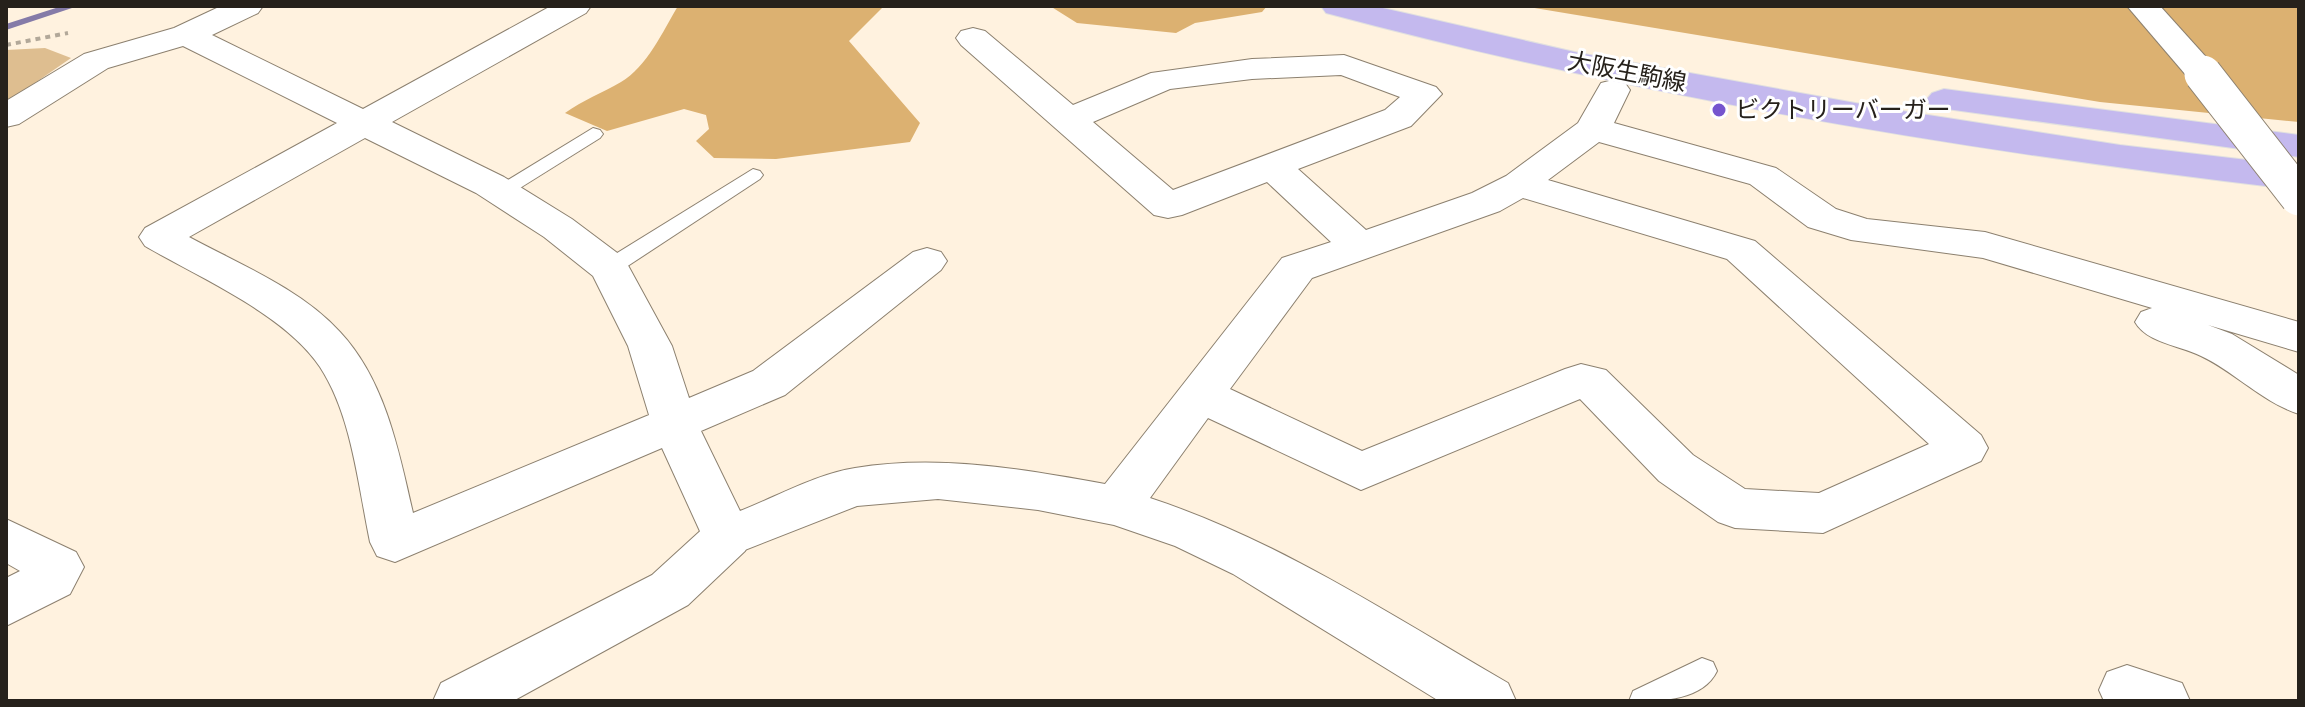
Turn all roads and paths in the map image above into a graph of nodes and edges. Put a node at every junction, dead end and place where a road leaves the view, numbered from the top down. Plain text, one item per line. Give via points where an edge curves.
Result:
1 (247, 6) edge
2 (506, 6) edge
3 (575, 6) edge
4 (1337, 6) edge
5 (1435, 6) edge
6 (2143, 6) edge
7 (543, 23) junction
8 (186, 35) junction
9 (973, 38) dead end
10 (1613, 90) dead end
11 (6, 116) edge
12 (1068, 120) junction
13 (366, 123) junction
14 (1593, 129) junction
15 (593, 134) dead end
16 (2299, 146) edge
17 (1274, 168) junction
18 (753, 175) dead end
19 (2299, 178) edge
20 (1519, 184) junction
21 (500, 191) junction
22 (2299, 197) edge
23 (1359, 246) junction
24 (927, 261) dead end
25 (609, 268) junction
26 (2084, 302) dead end
27 (2299, 337) edge
28 (1203, 396) junction
29 (2299, 397) edge
30 (675, 425) junction
31 (1116, 506) junction
32 (727, 537) junction
33 (6, 539) edge
34 (6, 604) edge
35 (1702, 671) dead end
36 (461, 701) edge
37 (1488, 701) edge
38 (1644, 701) edge

1 - 8 street
2 - 7 street
3 - 7 street
4 - 19 main road, 大阪生駒線 via 1554,59 1766,99 2026,144
5 - 16 main road, 大阪生駒線 via 1780,77
6 - 22 street, bridge
7 - 13 street
8 - 11 street via 96,61
8 - 13 street
9 - 12 street
10 - 14 street
12 - 17 street via 1168,206
12 - 17 street via 1163,80 1252,69 1344,65 1424,94 1398,118
13 - 21 street
13 - 30 street via 159,237 298,320 335,354 366,421 395,542
14 - 20 street
14 - 27 street via 1763,176 1822,218 1865,231 1985,245
15 - 21 lane
17 - 23 street
18 - 25 lane
20 - 23 street via 1486,202
20 - 28 street via 1741,250 1964,448 1823,513 1749,509 1735,508 1676,468 1590,381 1581,380 1361,471
21 - 25 street
23 - 28 street via 1297,268
24 - 30 street via 769,383
25 - 30 street via 650,346
26 - 29 street via 2217,345
28 - 31 street
30 - 32 street
31 - 32 street via 938,480 853,487
31 - 37 street via 1251,559
32 - 36 street via 670,590
33 - 34 street via 58,567 52,579
35 - 38 lane

